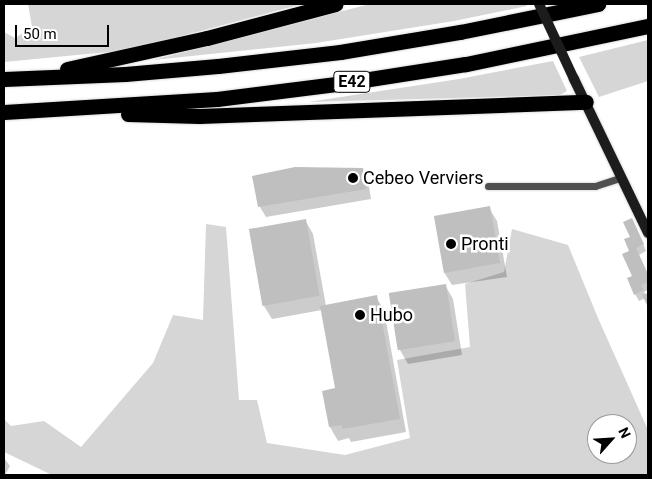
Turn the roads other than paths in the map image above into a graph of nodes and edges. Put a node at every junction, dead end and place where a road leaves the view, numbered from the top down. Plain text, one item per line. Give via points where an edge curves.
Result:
1 (336, 4) edge
2 (539, 4) edge
3 (598, 4) edge
4 (648, 26) edge
5 (7, 79) edge
6 (586, 102) junction
7 (51, 111) junction
8 (4, 112) edge
9 (622, 177) junction
10 (488, 186) dead end
11 (648, 233) edge

1 - 5 highway via 137,54
2 - 6 street, bridge
3 - 5 highway, E42 via 340,52 144,73
4 - 7 highway, E42 via 466,64 344,83 217,99
6 - 7 highway via 199,116
6 - 9 street
7 - 8 highway, E42
9 - 10 lane via 595,186
9 - 11 street

